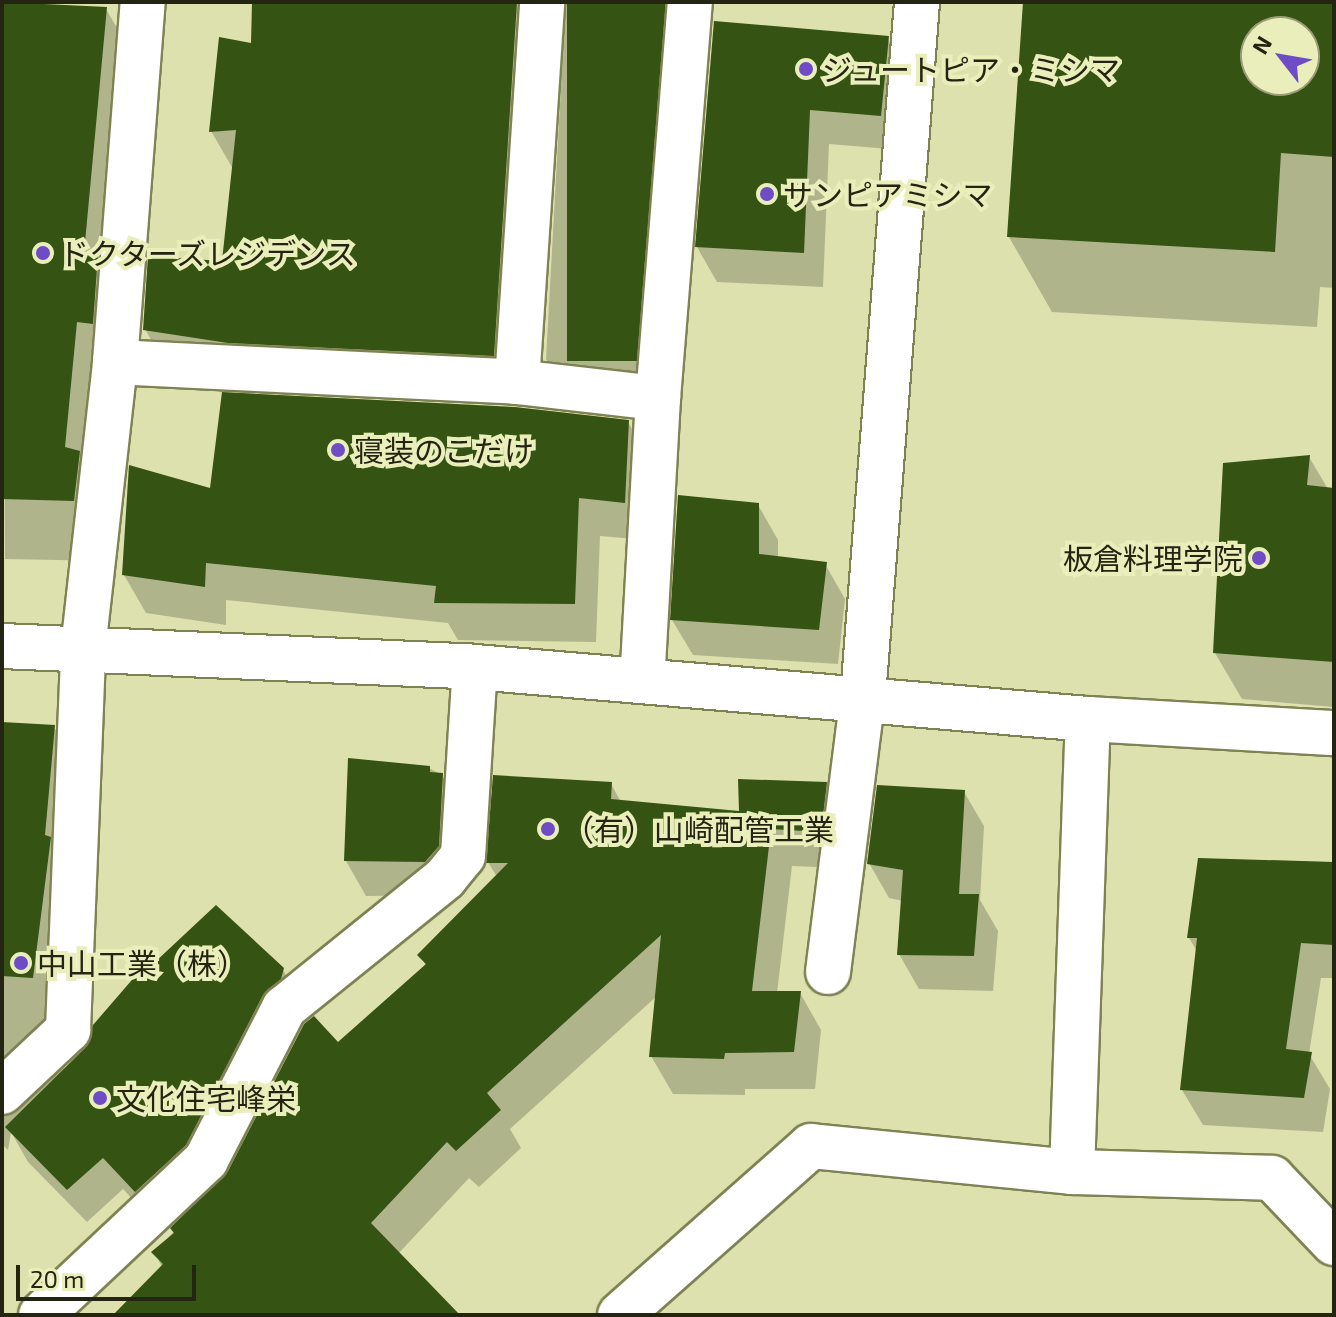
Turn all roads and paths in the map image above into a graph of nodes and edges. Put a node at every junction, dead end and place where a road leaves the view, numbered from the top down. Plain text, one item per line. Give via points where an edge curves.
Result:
1 (143, 2) edge
2 (542, 2) edge
3 (690, 2) edge
4 (917, 2) edge
5 (115, 362) junction
6 (517, 382) junction
7 (658, 398) junction
8 (2, 646) edge
9 (83, 649) junction
10 (475, 667) junction
11 (642, 680) junction
12 (863, 696) junction
13 (1088, 719) junction
14 (1334, 733) edge
15 (828, 972) dead end
16 (2, 1092) edge
17 (1072, 1172) junction
18 (1334, 1243) edge
19 (41, 1315) edge
20 (620, 1315) edge

1 - 5 street
2 - 6 street
3 - 7 street
4 - 12 street
5 - 6 street
5 - 9 street
6 - 7 street
7 - 11 street
8 - 9 street
9 - 10 street
9 - 16 street via 68,1030
10 - 11 street
10 - 19 street via 463,856 445,878 284,1008 206,1160
11 - 12 street
12 - 13 street
12 - 15 street
13 - 14 street
13 - 17 street
17 - 18 street via 1272,1178
17 - 20 street via 811,1146

